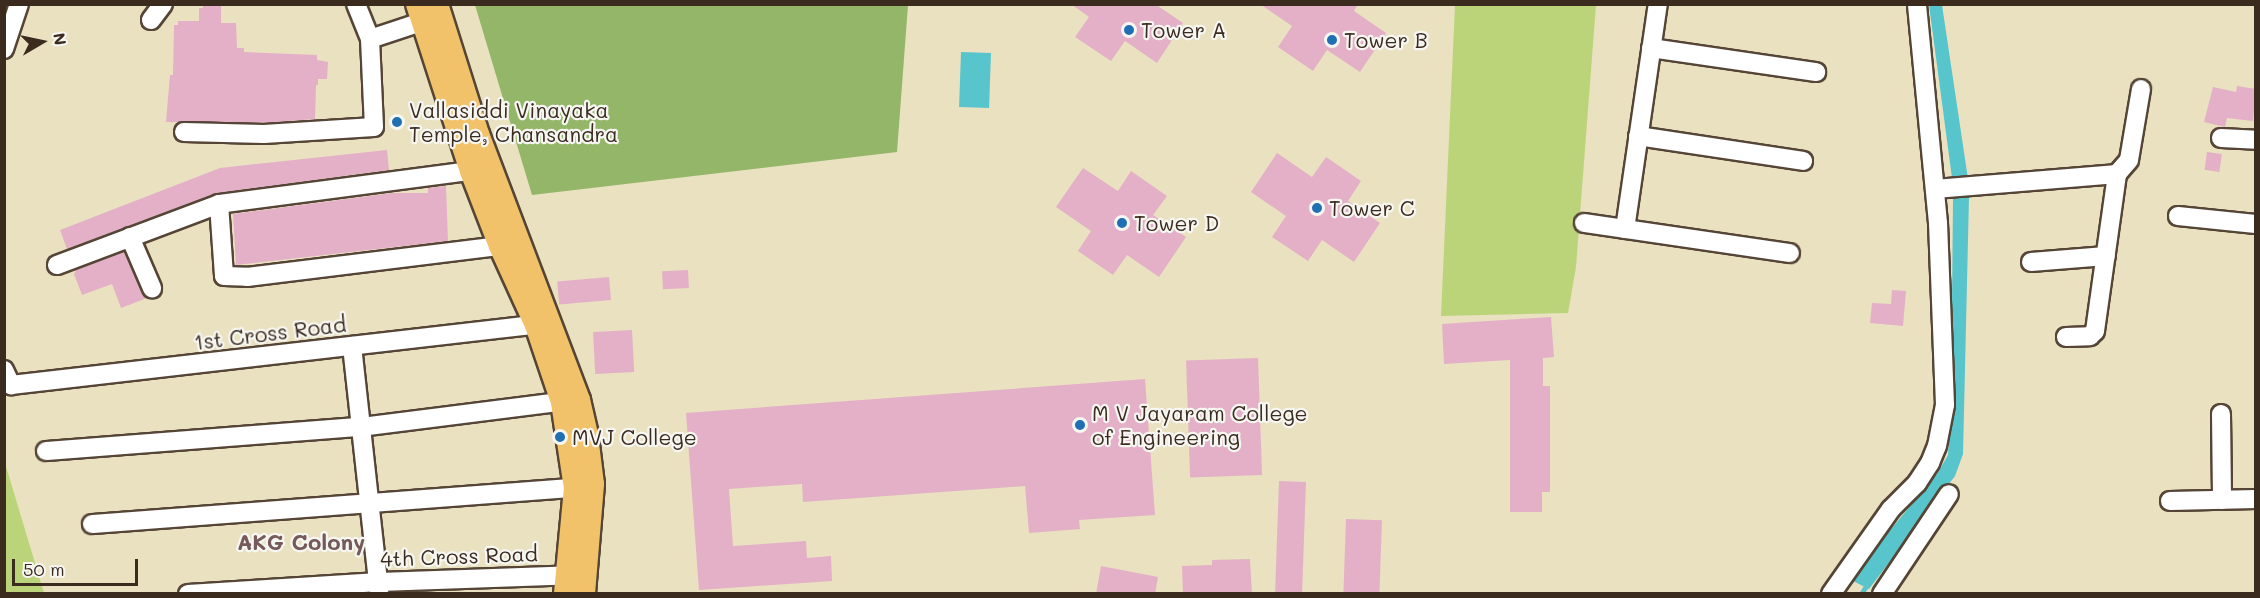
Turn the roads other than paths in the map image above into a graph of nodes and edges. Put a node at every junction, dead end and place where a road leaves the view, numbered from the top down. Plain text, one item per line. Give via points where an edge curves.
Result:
1 (19, 4) edge
2 (163, 4) edge
3 (356, 4) edge
4 (1658, 4) edge
5 (1917, 4) edge
6 (429, 12) edge
7 (152, 20) dead end
8 (370, 39) junction
9 (1651, 48) junction
10 (4, 49) edge
11 (1816, 72) dead end
12 (2141, 89) dead end
13 (184, 132) dead end
14 (1638, 136) junction
15 (2221, 138) dead end
16 (2256, 140) edge
17 (1803, 161) dead end
18 (471, 171) junction
19 (2117, 174) junction
20 (1942, 188) junction
21 (219, 204) junction
22 (2178, 216) dead end
23 (1584, 223) dead end
24 (2256, 224) edge
25 (1625, 229) junction
26 (130, 237) junction
27 (500, 246) junction
28 (1790, 253) dead end
29 (2106, 256) junction
30 (2031, 262) dead end
31 (57, 265) dead end
32 (152, 288) dead end
33 (543, 324) junction
34 (2066, 338) dead end
35 (352, 346) junction
36 (4, 370) edge
37 (571, 401) junction
38 (2221, 414) dead end
39 (361, 427) junction
40 (46, 451) dead end
41 (575, 488) junction
42 (1949, 494) dead end
43 (2256, 499) edge
44 (2222, 500) junction
45 (2170, 501) dead end
46 (371, 505) junction
47 (92, 524) dead end
48 (576, 584) edge
49 (379, 588) edge
50 (1838, 592) edge
51 (188, 594) edge
52 (1882, 594) edge

1 - 10 street
2 - 7 street
3 - 8 street
4 - 9 street
5 - 20 street
6 - 8 street
6 - 18 main road
6 - 33 main road via 478,134
8 - 13 street via 374,127 264,134
9 - 11 street
9 - 14 street
12 - 19 street via 2129,160
14 - 17 street
14 - 25 street
15 - 16 street
18 - 21 street
18 - 27 main road
19 - 20 street
19 - 29 street
20 - 50 street via 1945,405 1937,446 1917,483 1891,509
21 - 26 street
21 - 27 street via 224,276 247,277
22 - 24 street
23 - 25 street
25 - 28 street
26 - 31 street
26 - 32 street
27 - 33 main road
29 - 30 street
29 - 34 street via 2094,333
33 - 35 street, 1st Cross Road
33 - 37 main road
35 - 36 street, 1st Cross Road via 11,385
35 - 39 street
37 - 39 street
37 - 41 main road
37 - 48 main road via 587,436 593,484
38 - 44 street
39 - 40 street
39 - 46 street
41 - 46 street
41 - 48 main road
42 - 52 street
43 - 44 street
44 - 45 street
46 - 47 street
46 - 49 street
48 - 49 street, 4th Cross Road
49 - 51 street, 4th Cross Road

